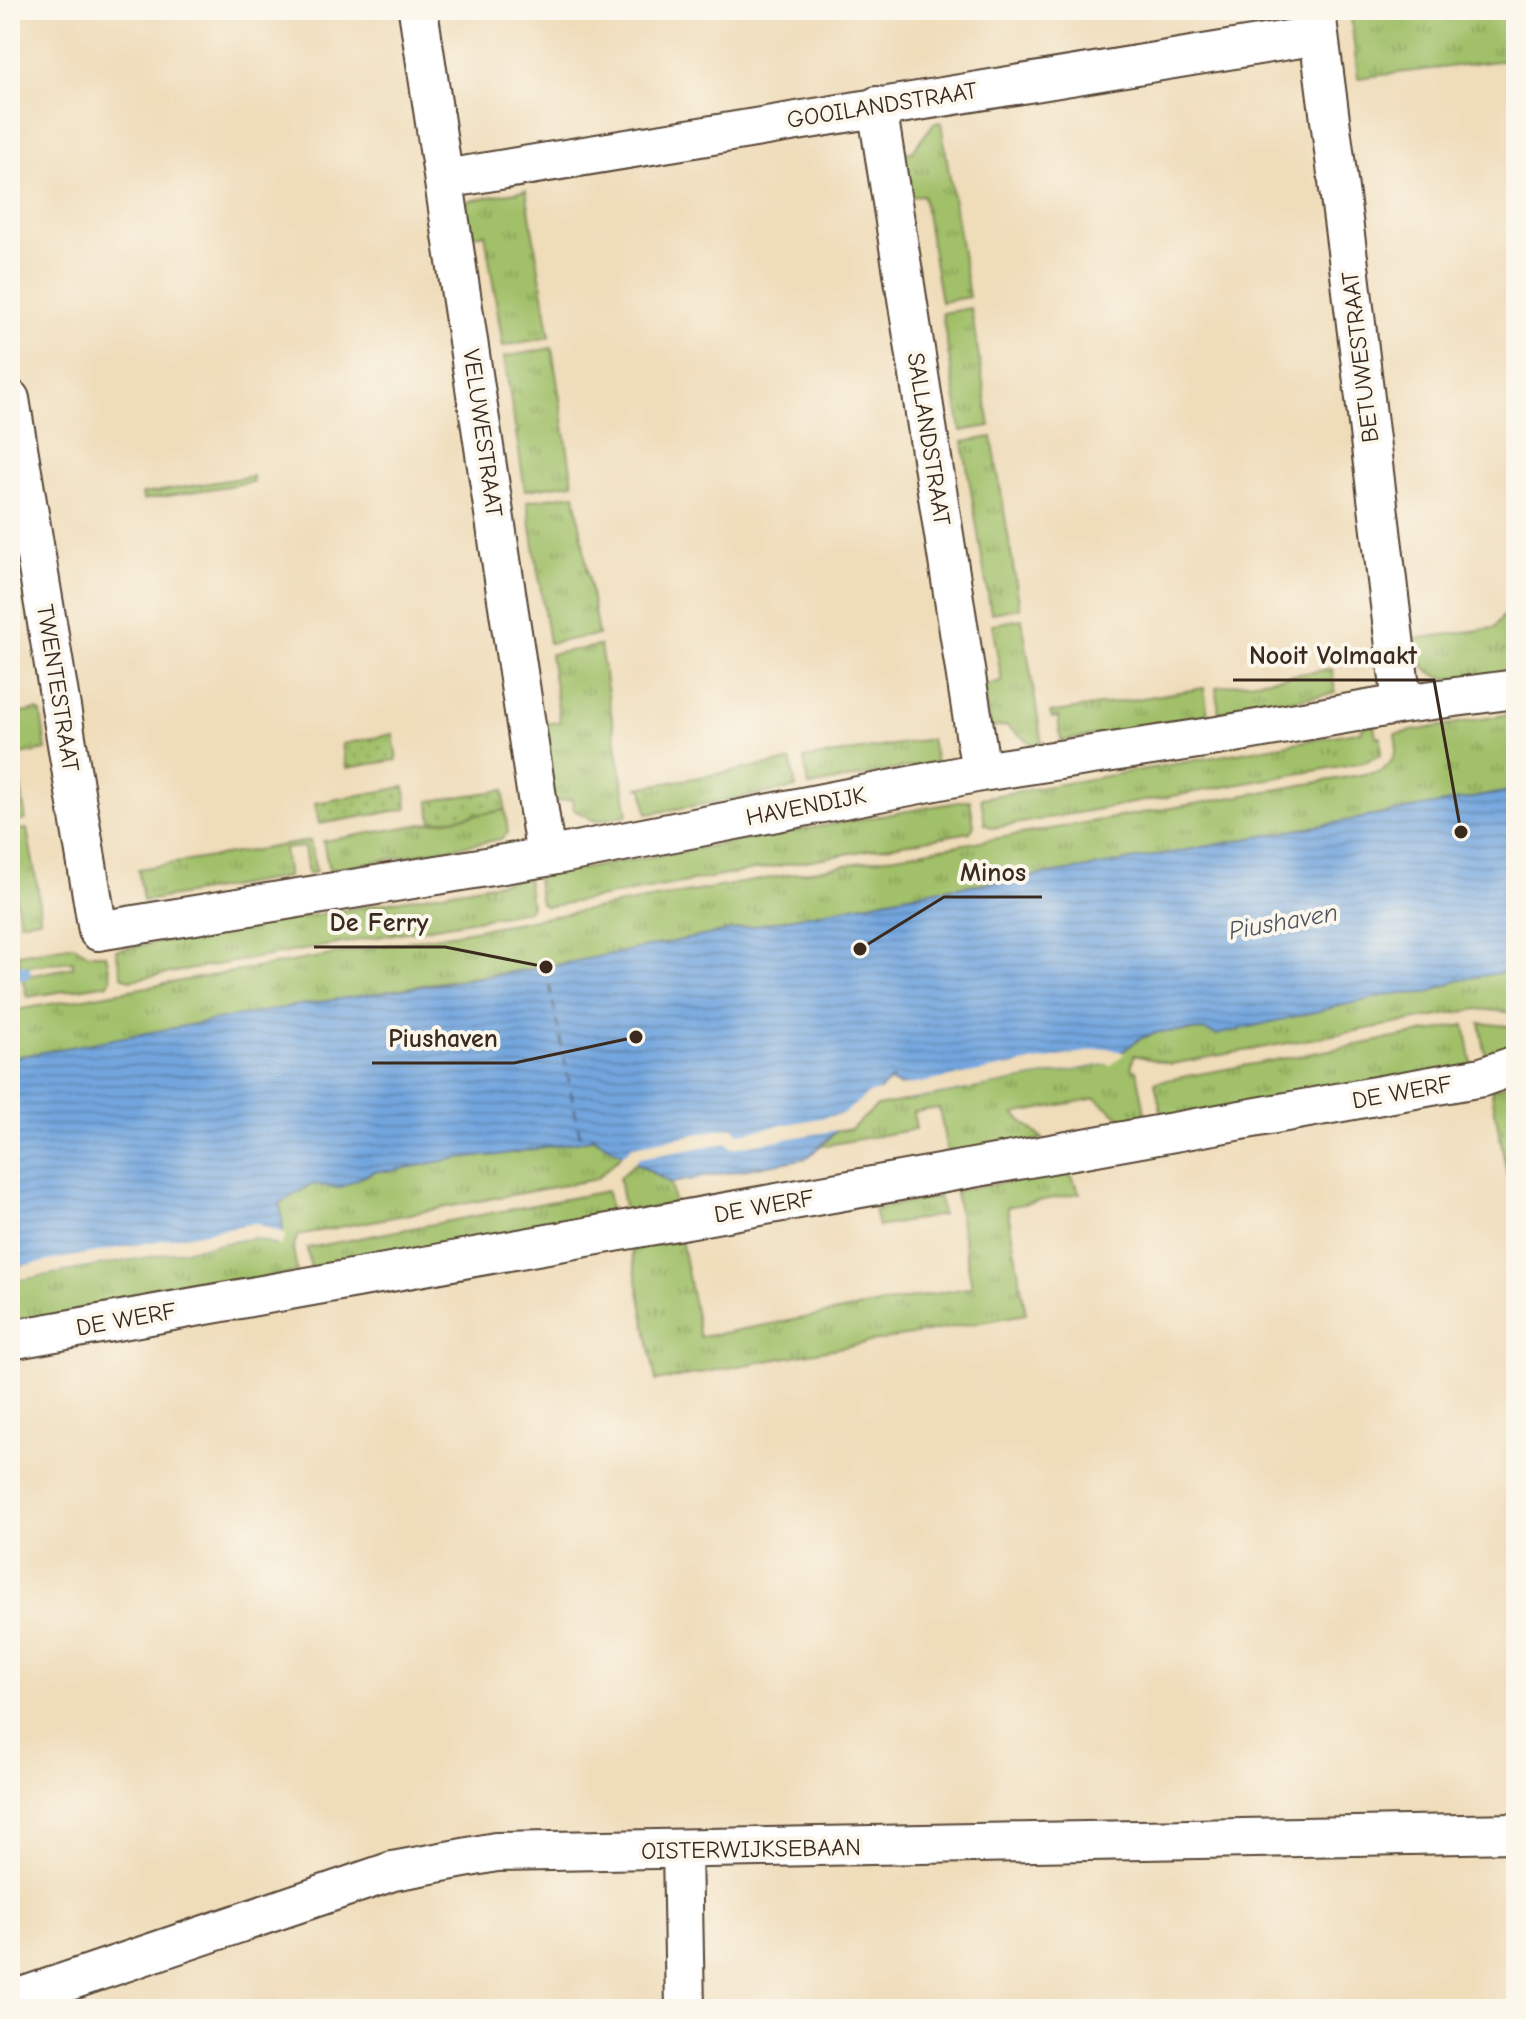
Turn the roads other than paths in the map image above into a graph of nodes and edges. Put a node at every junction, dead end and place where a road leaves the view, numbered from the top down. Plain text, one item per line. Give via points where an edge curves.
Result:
1 (418, 10) edge
2 (1317, 22) edge
3 (877, 106) junction
4 (445, 179) junction
5 (10, 399) edge
6 (16, 468) edge
7 (1516, 689) edge
8 (1402, 704) junction
9 (981, 772) junction
10 (546, 857) junction
11 (98, 931) joint
12 (1516, 1065) edge
13 (10, 1340) edge
14 (1516, 1833) edge
15 (682, 1850) junction
16 (10, 2001) edge
17 (685, 2009) edge

1 - 4 street, VELUWESTRAAT
2 - 3 street, GOOILANDSTRAAT
2 - 8 street, BETUWESTRAAT
3 - 4 street, GOOILANDSTRAAT
3 - 9 street, SALLANDSTRAAT
4 - 10 street, VELUWESTRAAT
5 - 6 street, TWENTESTRAAT
6 - 11 street, TWENTESTRAAT
7 - 8 street, HAVENDIJK
8 - 9 street, HAVENDIJK
9 - 10 street, HAVENDIJK
10 - 11 street, HAVENDIJK
12 - 13 street, DE WERF via 1482,1077
14 - 15 street, OISTERWIJKSEBAAN
15 - 16 street, OISTERWIJKSEBAAN via 496,1852 393,1871
15 - 17 street

